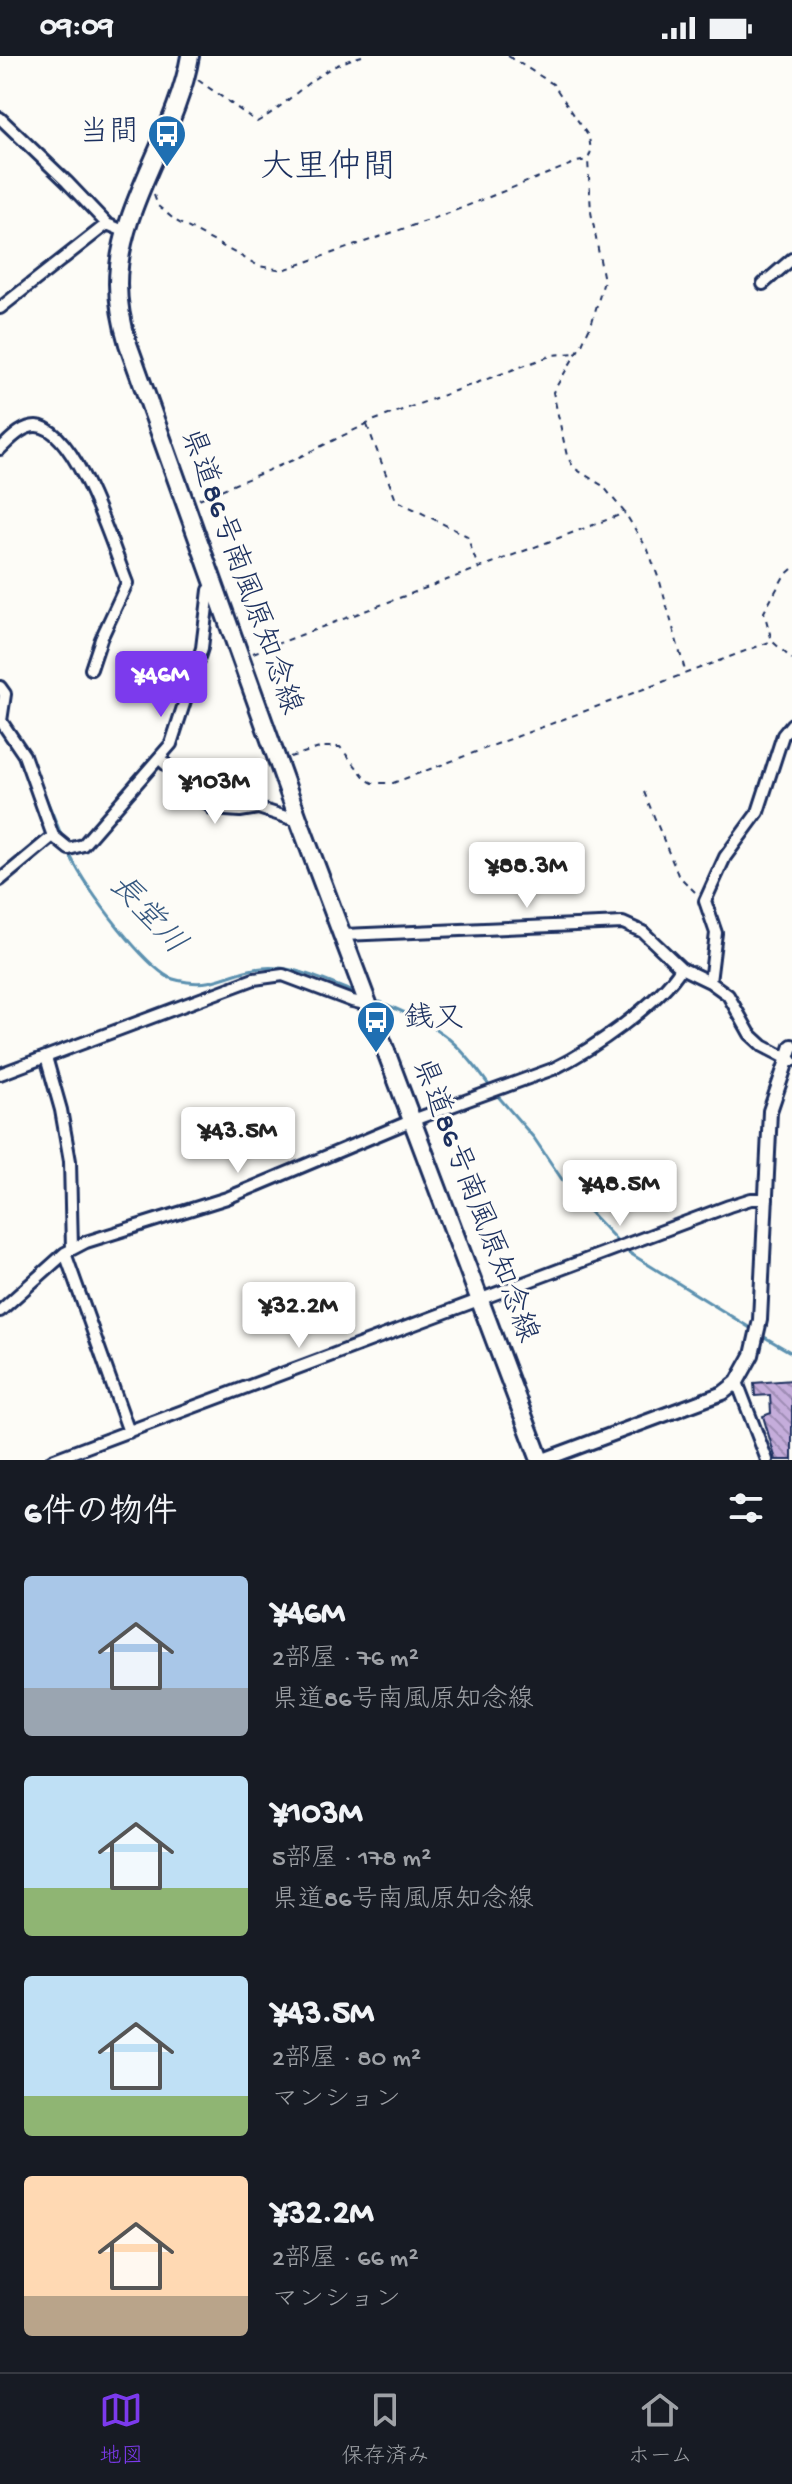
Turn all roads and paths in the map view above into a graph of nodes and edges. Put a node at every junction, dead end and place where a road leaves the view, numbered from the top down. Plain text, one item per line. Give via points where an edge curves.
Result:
1 (362, 56) edge
2 (508, 56) edge
3 (189, 64) edge
4 (0, 118) edge
5 (588, 160) junction
6 (146, 180) junction
7 (107, 224) junction
8 (126, 232) junction
9 (792, 259) edge
10 (763, 284) dead end
11 (0, 308) edge
12 (576, 353) junction
13 (367, 425) junction
14 (0, 449) edge
15 (185, 505) junction
16 (625, 513) junction
17 (478, 568) junction
18 (792, 569) edge
19 (215, 584) junction
20 (772, 641) junction
21 (240, 657) junction
22 (792, 659) edge
23 (91, 669) dead end
24 (686, 674) junction
25 (0, 687) edge
26 (792, 724) edge
27 (159, 758) junction
28 (278, 761) junction
29 (644, 792) dead end
30 (298, 818) junction
31 (53, 836) junction
32 (0, 880) edge
33 (705, 901) junction
34 (344, 935) junction
35 (681, 968) junction
36 (710, 982) junction
37 (370, 1005) junction
38 (790, 1055) edge
39 (46, 1057) junction
40 (0, 1074) edge
41 (413, 1120) junction
42 (767, 1199) junction
43 (69, 1251) junction
44 (480, 1299) junction
45 (0, 1311) edge
46 (737, 1382) junction
47 (129, 1432) junction
48 (52, 1460) edge
49 (542, 1460) edge
50 (767, 1460) edge

1 - 3 path via 313,78 257,122
2 - 5 path via 553,84 565,99 589,137
3 - 6 main road, 県道86号南風原知念線
4 - 7 street
5 - 6 path via 283,270 259,266 176,221 158,206
5 - 12 path via 604,281
6 - 8 main road, 県道86号南風原知念線
7 - 8 street
7 - 11 street
8 - 15 main road, 県道86号南風原知念線 via 118,280 121,318
9 - 10 street
12 - 13 path via 553,355
12 - 16 path via 553,392 567,456
13 - 15 path
13 - 17 path via 396,500 467,536
14 - 23 street via 37,426 51,431 80,464 127,583
15 - 19 main road, 県道86号南風原知念線
16 - 17 path
16 - 24 path via 648,550
17 - 21 path
18 - 20 path via 764,612
19 - 21 main road, 県道86号南風原知念線
19 - 27 street via 209,590 202,648 171,744
20 - 22 path
20 - 24 path
21 - 28 main road, 県道86号南風原知念線
24 - 28 path via 393,783 367,780 340,747
25 - 31 street via 5,694 1,721 24,755
26 - 33 street via 783,735 758,812 725,857
27 - 30 street via 213,809 258,808
27 - 31 street via 83,845 69,849
28 - 30 main road, 県道86号南風原知念線
29 - 33 path via 678,875
30 - 34 main road, 県道86号南風原知念線
31 - 32 street
33 - 36 street via 716,933
34 - 35 street via 623,923 643,932
34 - 37 main road, 県道86号南風原知念線
35 - 36 street
35 - 41 street via 647,1005 572,1060
36 - 38 street via 728,995 763,1046
37 - 39 street via 283,975 254,979
37 - 41 main road, 県道86号南風原知念線
38 - 42 street via 770,1111
39 - 40 street
39 - 43 street via 70,1161
41 - 43 street via 227,1198 107,1234
41 - 44 main road, 県道86号南風原知念線
42 - 44 street via 729,1206
42 - 46 street via 760,1320 752,1355
43 - 45 street
43 - 47 street
44 - 47 street
44 - 49 main road, 県道86号南風原知念線
46 - 49 street via 723,1393
46 - 50 street
47 - 48 street

